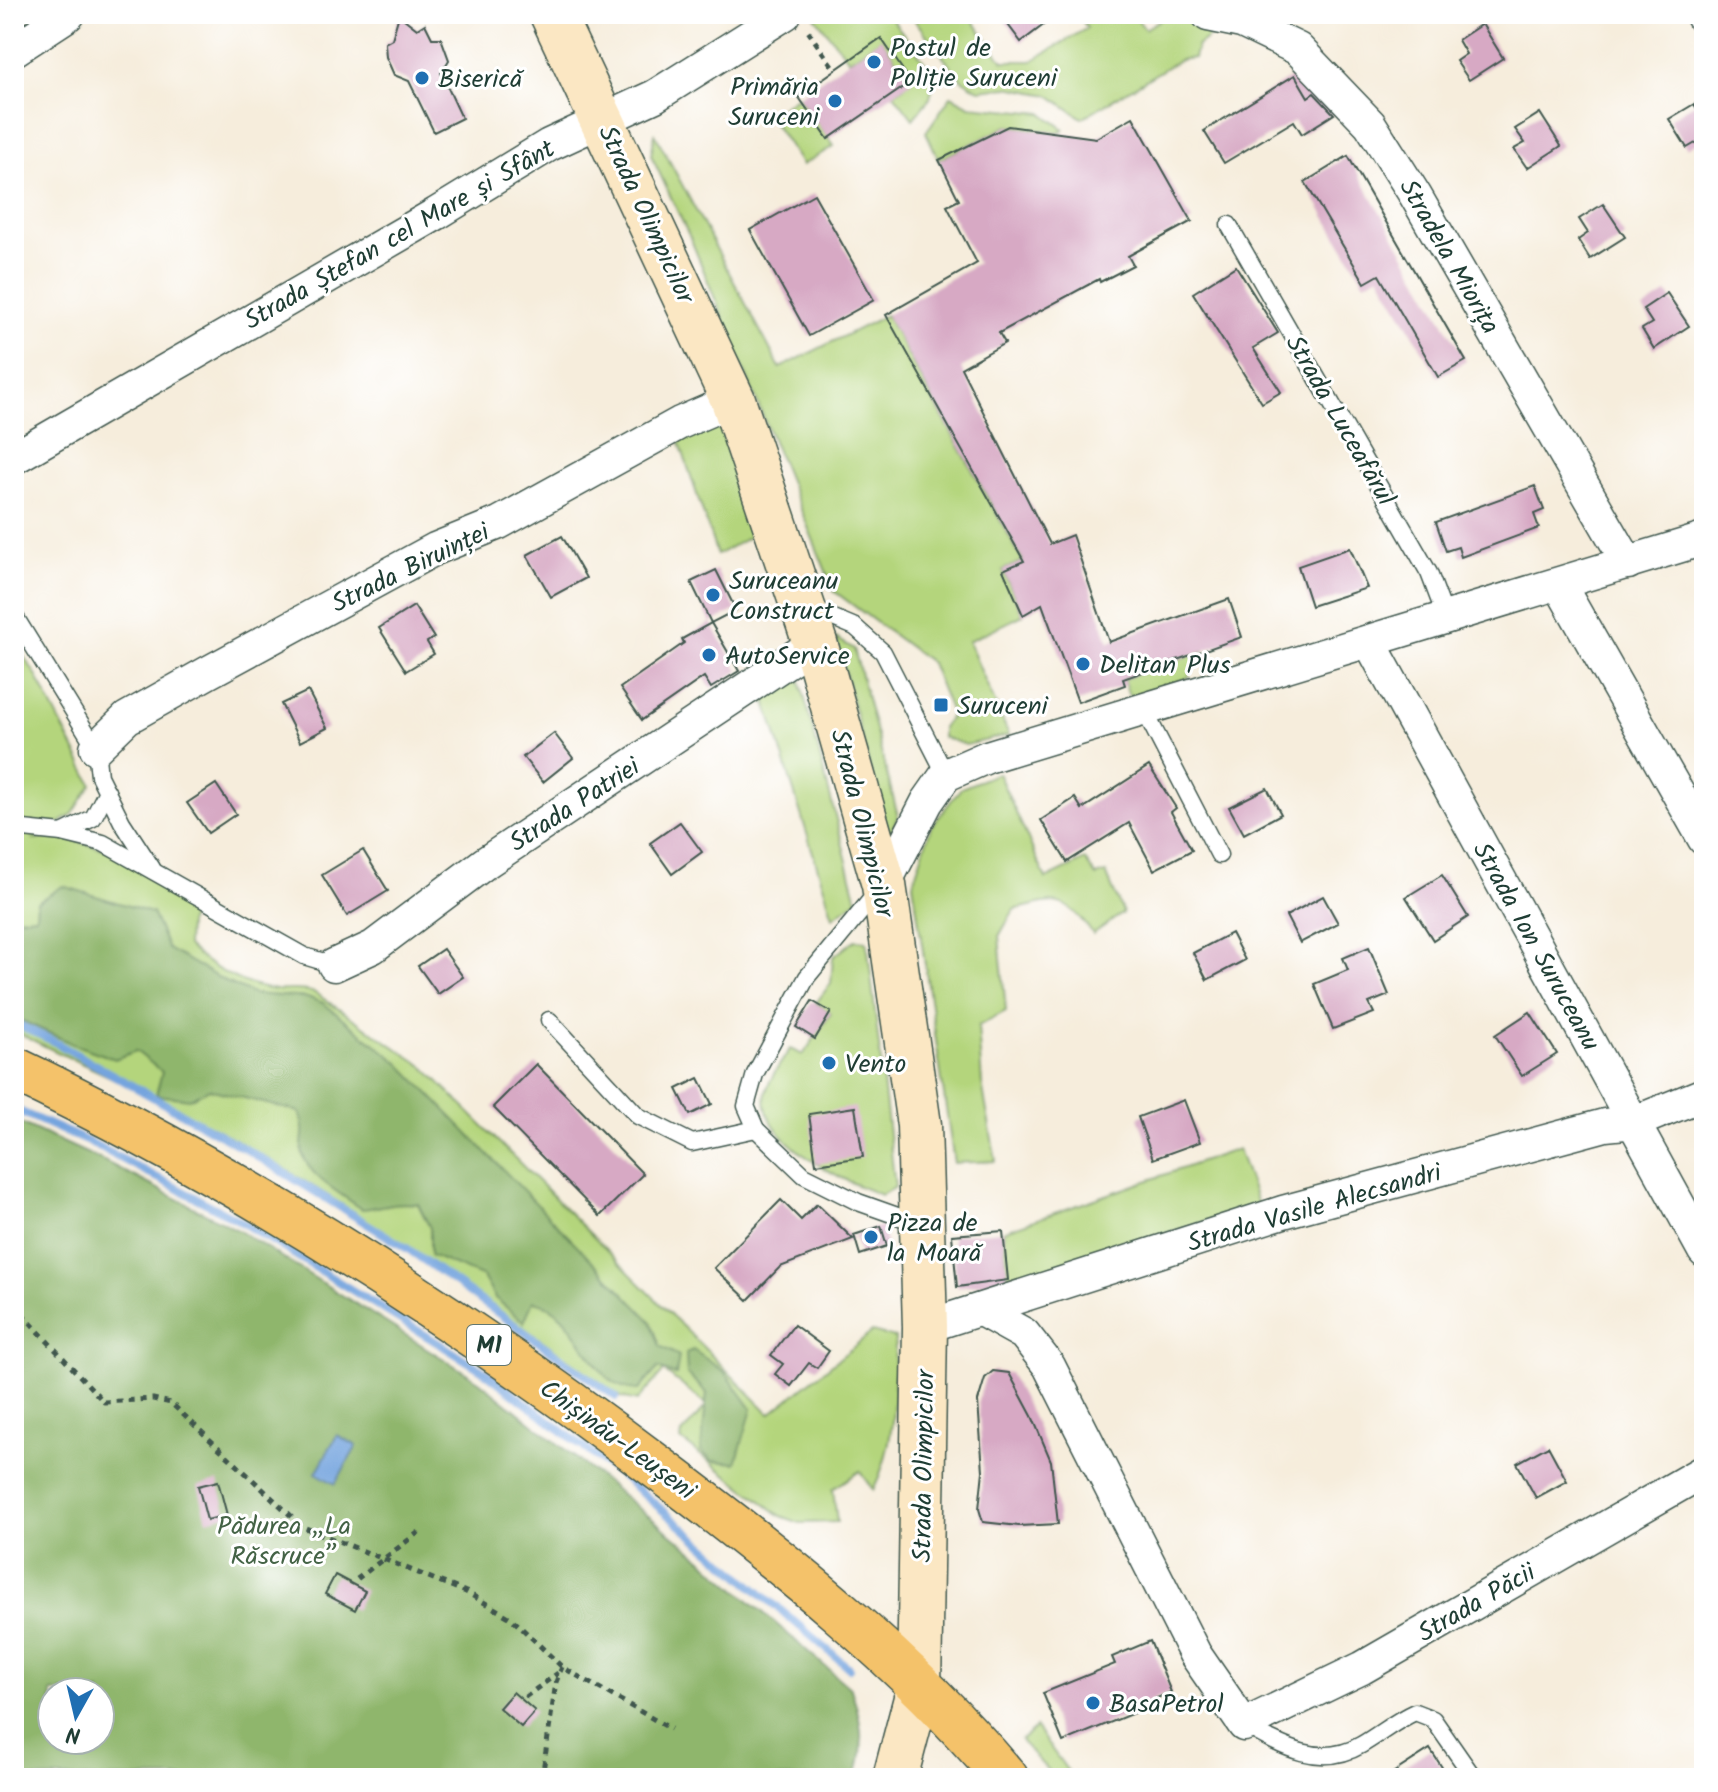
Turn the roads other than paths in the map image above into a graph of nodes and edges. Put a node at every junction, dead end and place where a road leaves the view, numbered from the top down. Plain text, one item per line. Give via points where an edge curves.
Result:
1 (69, 14) edge
2 (552, 14) edge
3 (1208, 15) edge
4 (794, 20) edge
5 (14, 50) edge
6 (604, 121) junction
7 (1229, 225) dead end
8 (733, 400) junction
9 (14, 458) edge
10 (1704, 539) edge
11 (1628, 563) junction
12 (1559, 584) junction
13 (14, 615) edge
14 (1446, 618) junction
15 (809, 624) junction
16 (1369, 641) junction
17 (1144, 710) junction
18 (96, 748) junction
19 (946, 775) junction
20 (107, 791) junction
21 (14, 828) edge
22 (62, 833) junction
23 (1704, 839) edge
24 (1219, 855) dead end
25 (152, 869) junction
26 (884, 885) junction
27 (334, 965) joint
28 (549, 1020) dead end
29 (14, 1069) edge
30 (1704, 1094) edge
31 (1635, 1122) junction
32 (756, 1129) junction
33 (922, 1224) junction
34 (1704, 1251) edge
35 (981, 1310) junction
36 (925, 1327) junction
37 (1704, 1471) edge
38 (919, 1687) junction
39 (1244, 1725) junction
40 (895, 1778) edge
41 (1006, 1778) edge
42 (1474, 1778) edge

1 - 5 street
2 - 6 main road, Strada Olimpicilor
3 - 11 street, Stradela Miorița via 1242,22 1298,49 1370,124
4 - 6 street, Strada Ștefan cel Mare și Sfânt
6 - 8 main road, Strada Olimpicilor
6 - 9 street, Strada Ștefan cel Mare și Sfânt via 549,145
7 - 14 lane, Strada Luceafărul via 1429,573
8 - 15 main road, Strada Olimpicilor
8 - 18 street, Strada Biruinței via 680,423 499,523 435,549 207,673 127,718
10 - 11 street
11 - 12 street
12 - 14 street
12 - 23 street
13 - 18 lane
14 - 16 street
15 - 19 lane via 855,627 883,652
15 - 26 main road, Strada Olimpicilor
15 - 27 street, Strada Patriei via 373,947
16 - 17 street
16 - 31 street, Strada Ion Suruceanu
17 - 19 street via 987,757
17 - 24 lane
18 - 20 lane via 99,776
19 - 26 street
20 - 22 lane via 93,818
20 - 25 lane
21 - 22 lane
22 - 25 lane via 103,843
25 - 27 lane via 304,956
26 - 32 lane via 807,977 755,1074 746,1106
26 - 33 main road, Strada Olimpicilor via 919,1125
28 - 32 lane via 638,1116 692,1143
29 - 38 highway, Chișinău-Leușeni / M1 via 230,1180 494,1349 710,1506 812,1588
30 - 31 street, Strada Vasile Alecsandri
31 - 34 street, Strada Ion Suruceanu
31 - 35 street, Strada Vasile Alecsandri via 1605,1125 1283,1212
32 - 33 lane via 804,1175 858,1202
33 - 36 main road, Strada Olimpicilor
35 - 36 street, Strada Vasile Alecsandri
35 - 39 street via 1024,1334 1049,1366 1195,1654
36 - 38 main road, Strada Olimpicilor
37 - 39 street, Strada Păcii via 1362,1668
38 - 40 main road, Strada Olimpicilor
38 - 41 highway, Chișinău-Leușeni / M1
39 - 42 lane via 1287,1750 1323,1757 1359,1746 1415,1712 1433,1719

